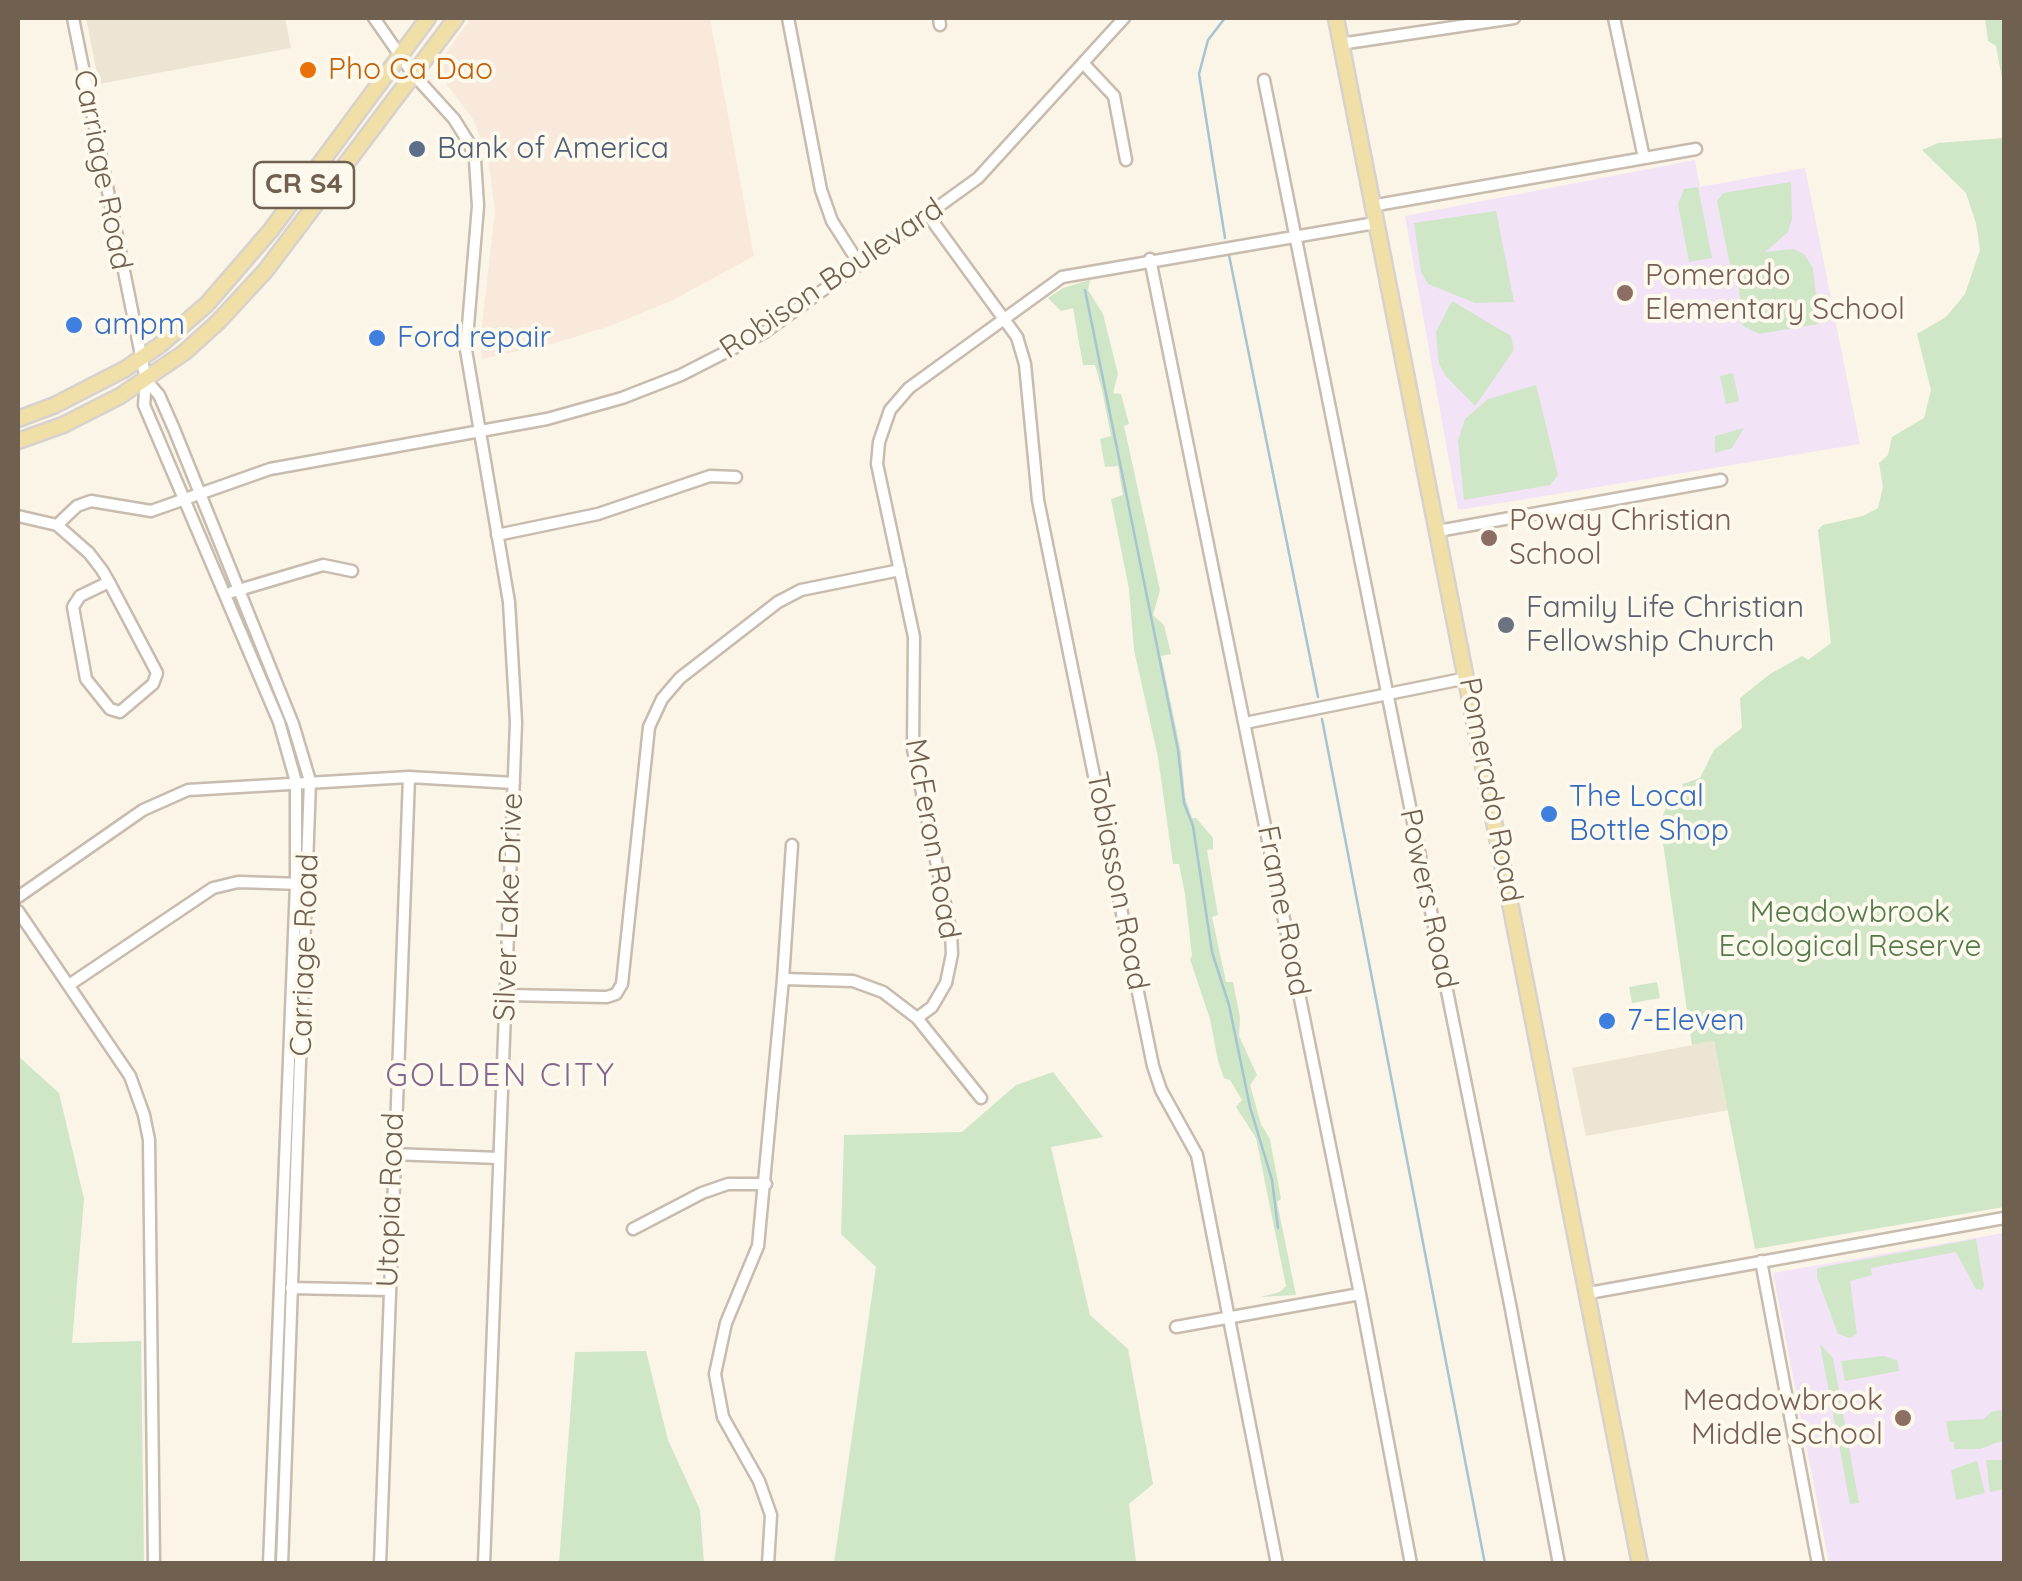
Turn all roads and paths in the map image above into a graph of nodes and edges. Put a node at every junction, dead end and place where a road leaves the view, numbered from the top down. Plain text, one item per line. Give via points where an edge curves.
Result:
1 (73, 18) edge
2 (374, 18) edge
3 (428, 18) edge
4 (456, 18) edge
5 (788, 18) edge
6 (1124, 18) edge
7 (1336, 18) edge
8 (1514, 18) edge
9 (1614, 18) edge
10 (1340, 44) junction
11 (400, 55) junction
12 (1083, 64) junction
13 (414, 74) junction
14 (1264, 80) dead end
15 (1696, 149) dead end
16 (1644, 158) junction
17 (1126, 160) dead end
18 (1371, 206) junction
19 (928, 215) junction
20 (1374, 223) junction
21 (1294, 235) junction
22 (1150, 259) junction
23 (860, 265) junction
24 (1004, 318) junction
25 (141, 359) junction
26 (146, 380) junction
27 (18, 420) edge
28 (480, 432) junction
29 (18, 441) edge
30 (736, 477) dead end
31 (1721, 480) dead end
32 (199, 493) junction
33 (184, 499) junction
34 (18, 516) edge
35 (58, 525) junction
36 (1438, 531) junction
37 (497, 535) junction
38 (900, 570) junction
39 (352, 571) dead end
40 (110, 582) junction
41 (232, 593) junction
42 (1468, 678) junction
43 (1386, 694) junction
44 (1245, 723) junction
45 (408, 778) junction
46 (310, 781) junction
47 (296, 782) junction
48 (514, 783) junction
49 (792, 845) dead end
50 (302, 884) junction
51 (18, 897) edge
52 (18, 911) edge
53 (783, 979) junction
54 (68, 985) junction
55 (506, 996) junction
56 (917, 1018) junction
57 (981, 1098) dead end
58 (293, 1113) junction
59 (392, 1154) junction
60 (499, 1158) junction
61 (766, 1184) junction
62 (2004, 1218) edge
63 (633, 1230) dead end
64 (1761, 1261) junction
65 (280, 1287) junction
66 (294, 1288) junction
67 (388, 1290) junction
68 (1589, 1293) junction
69 (1360, 1294) junction
70 (1231, 1318) junction
71 (1176, 1328) dead end
72 (154, 1564) edge
73 (270, 1564) edge
74 (282, 1564) edge
75 (380, 1564) edge
76 (484, 1564) edge
77 (768, 1564) edge
78 (1278, 1564) edge
79 (1411, 1564) edge
80 (1559, 1564) edge
81 (1640, 1564) edge
82 (1818, 1564) edge

1 - 25 street, Carriage Road
2 - 11 street, Silver Lake Drive
3 - 11 main road, CR S4
4 - 13 main road, CR S4
5 - 23 street via 821,190
6 - 12 street, Robison Boulevard
7 - 10 main road, Pomerado Road
8 - 10 street
9 - 16 street
10 - 18 main road, Pomerado Road
11 - 13 street, Silver Lake Drive
11 - 25 main road, CR S4 via 242,267
12 - 17 street via 1114,96
12 - 19 street, Robison Boulevard via 978,178
13 - 26 main road, CR S4 via 248,291 202,338
13 - 28 street, Silver Lake Drive via 460,128 478,172 466,343
14 - 21 street, Powers Road
15 - 16 street
16 - 18 street
18 - 20 main road, Pomerado Road
19 - 23 street, Robison Boulevard
19 - 24 street, Tobiasson Road
20 - 21 street, McFeron Road
20 - 36 main road, Pomerado Road
21 - 22 street, McFeron Road
21 - 43 street, Powers Road
22 - 24 street, McFeron Road via 1062,277
22 - 44 street, Frame Road
23 - 28 street, Robison Boulevard via 765,332 680,375 622,398
24 - 38 street, McFeron Road via 909,388 890,410 877,464
24 - 70 street, Tobiasson Road via 1025,364 1038,500 1152,1066 1197,1155
25 - 26 street, Carriage Road
25 - 27 main road, CR S4
26 - 29 main road, CR S4 via 63,426
26 - 32 street, Carriage Road via 160,395
26 - 33 street, Carriage Road via 144,404
28 - 32 street, Robison Boulevard via 307,460
28 - 37 street, Silver Lake Drive
30 - 37 street via 710,476 598,514
31 - 36 street
32 - 33 street, Robison Boulevard
32 - 41 street, Carriage Road
33 - 35 street, Robison Boulevard via 145,511 84,502
33 - 41 street, Carriage Road
34 - 35 street
35 - 40 street
36 - 42 main road, Pomerado Road
37 - 48 street, Silver Lake Drive via 510,619
38 - 55 street via 802,590 680,678 649,726 622,984 607,997
38 - 56 street, McFeron Road via 915,648 913,749 952,954 946,983
39 - 41 street via 323,565
40 - 40 street via 157,677 116,712 86,679 73,606
41 - 46 street, Carriage Road via 293,724
41 - 47 street, Carriage Road
42 - 43 street
42 - 68 main road, Pomerado Road
43 - 44 street
43 - 80 street, Powers Road
44 - 69 street, Frame Road
45 - 46 street
45 - 48 street
45 - 59 street, Utopia Road
46 - 47 street
46 - 50 street, Carriage Road
47 - 50 street, Carriage Road
47 - 51 street via 208,786 165,798
48 - 55 street, Silver Lake Drive
49 - 53 street
50 - 54 street via 213,888
50 - 58 street, Carriage Road
52 - 54 street
53 - 56 street via 853,981 883,992
53 - 61 street
54 - 72 street via 130,1076 149,1140
55 - 60 street, Silver Lake Drive
56 - 57 street
58 - 65 street, Carriage Road
58 - 66 street, Carriage Road
59 - 60 street
59 - 67 street, Utopia Road
60 - 76 street, Silver Lake Drive
61 - 63 street via 728,1184
61 - 77 street via 758,1246 726,1323 714,1374 723,1417 771,1514
62 - 64 street
64 - 68 street
64 - 82 street
65 - 66 street
65 - 73 street, Carriage Road
66 - 67 street
66 - 74 street, Carriage Road
67 - 75 street, Utopia Road
68 - 81 main road, Pomerado Road
69 - 70 street
69 - 79 street, Frame Road
70 - 71 street
70 - 78 street, Tobiasson Road

